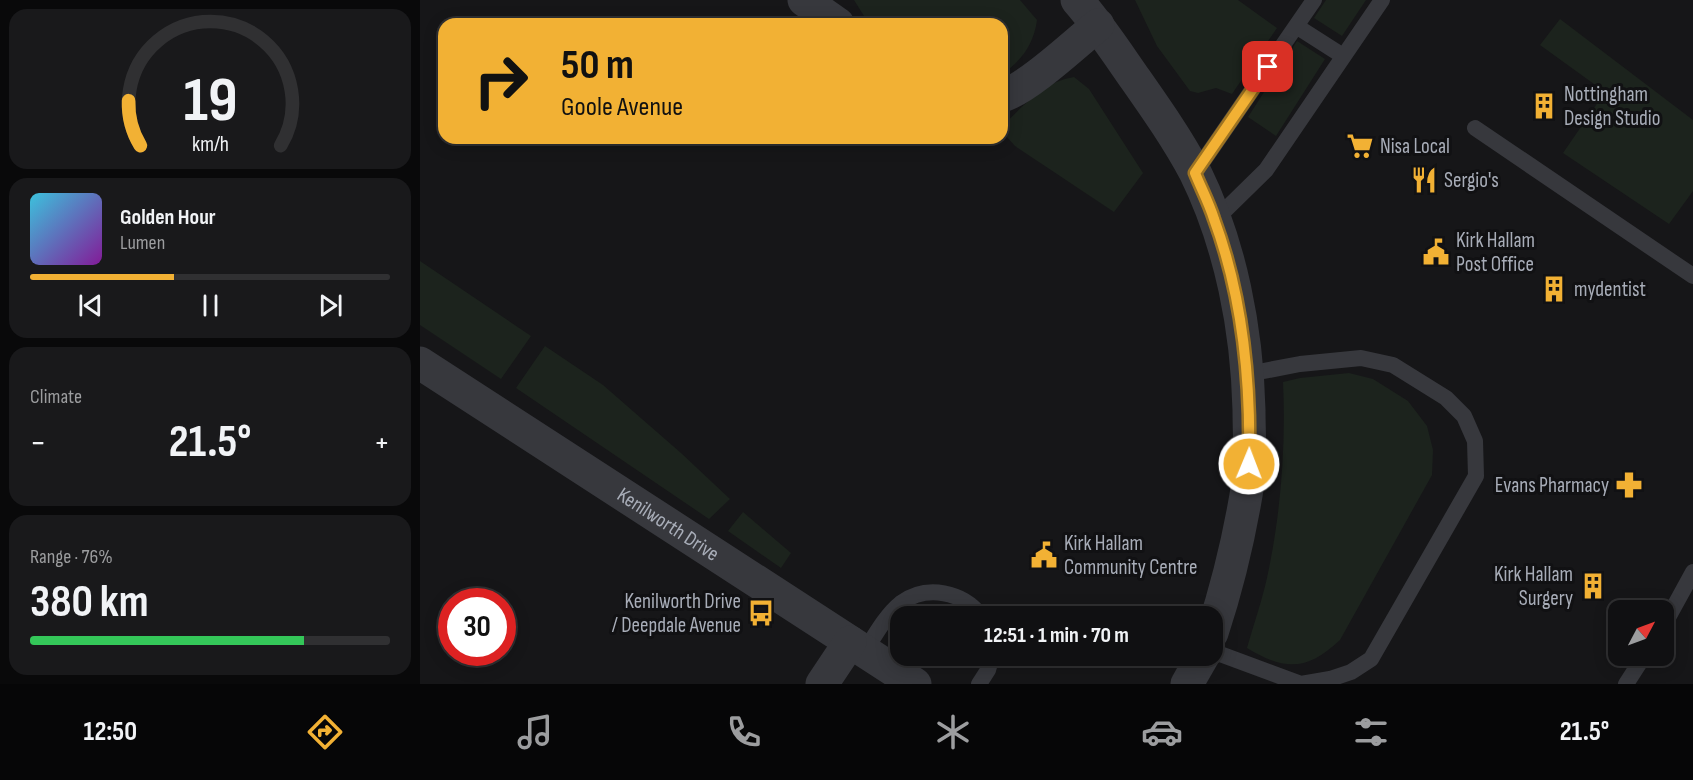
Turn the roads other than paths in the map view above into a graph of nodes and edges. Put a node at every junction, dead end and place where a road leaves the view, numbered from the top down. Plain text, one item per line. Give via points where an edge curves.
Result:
1 (804, 0) edge
2 (1077, 0) edge
3 (1314, 0) edge
4 (1382, 0) edge
5 (830, 18) edge
6 (1098, 25) junction
7 (1296, 26) junction
8 (1343, 56) junction
9 (1008, 94) edge
10 (1475, 128) dead end
11 (1195, 173) junction
12 (1215, 220) junction
13 (1693, 276) edge
14 (420, 364) edge
15 (1248, 374) junction
16 (1693, 572) edge
17 (898, 606) edge
18 (970, 606) edge
19 (1221, 606) edge
20 (1674, 607) edge
21 (890, 614) edge
22 (858, 646) junction
23 (1223, 655) edge
24 (989, 666) edge
25 (1197, 666) edge
26 (1638, 666) edge
27 (822, 684) edge
28 (915, 684) edge
29 (979, 684) edge
30 (1187, 684) edge
31 (1626, 684) edge

1 - 5 street
2 - 6 street
3 - 7 lane
4 - 8 lane
6 - 9 street
6 - 11 street via 1166,121
7 - 8 lane
7 - 11 lane
8 - 12 lane via 1266,170
10 - 13 lane
11 - 12 street
12 - 15 street via 1242,327
14 - 22 street, Kenilworth Drive
15 - 19 street via 1248,481
15 - 23 lane via 1361,358 1393,365 1446,398 1464,416 1475,441 1476,476 1371,659 1351,672 1302,684
16 - 20 lane
17 - 18 lane via 933,592 949,594
21 - 22 lane
22 - 27 street
22 - 28 street, Kenilworth Drive
24 - 29 lane
25 - 30 street
26 - 31 lane

